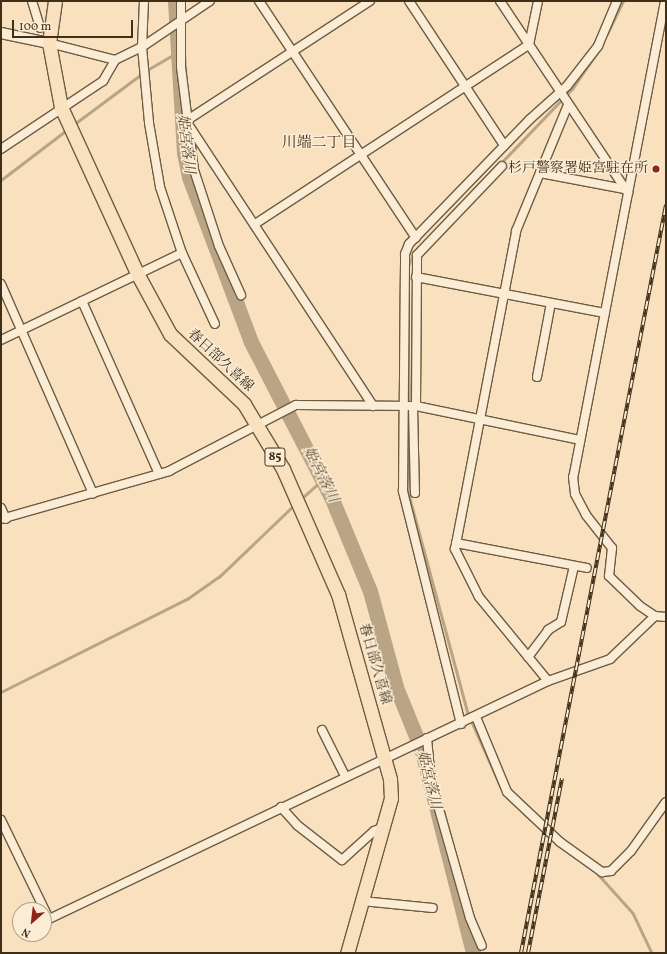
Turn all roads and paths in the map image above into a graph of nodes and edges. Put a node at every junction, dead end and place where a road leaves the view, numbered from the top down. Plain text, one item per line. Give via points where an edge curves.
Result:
1 (32, 1) edge
2 (55, 1) edge
3 (144, 1) edge
4 (181, 1) edge
5 (210, 1) edge
6 (259, 1) edge
7 (370, 1) edge
8 (409, 1) edge
9 (500, 1) edge
10 (538, 1) edge
11 (617, 1) edge
12 (665, 1) edge
13 (180, 21) junction
14 (40, 28) dead end
15 (1, 33) edge
16 (49, 42) junction
17 (528, 45) junction
18 (142, 47) junction
19 (292, 52) junction
20 (115, 60) junction
21 (465, 86) junction
22 (559, 92) junction
23 (568, 103) junction
24 (61, 107) junction
25 (186, 121) junction
26 (504, 145) junction
27 (1, 149) edge
28 (361, 155) junction
29 (502, 166) dead end
30 (540, 173) junction
31 (627, 191) junction
32 (255, 224) junction
33 (416, 238) junction
34 (182, 253) junction
35 (138, 275) junction
36 (416, 277) junction
37 (1, 284) edge
38 (505, 294) junction
39 (241, 295) dead end
40 (82, 301) junction
41 (551, 303) junction
42 (605, 313) junction
43 (215, 324) dead end
44 (20, 330) junction
45 (1, 340) edge
46 (537, 377) dead end
47 (373, 406) junction
48 (403, 406) junction
49 (414, 406) junction
50 (482, 420) junction
51 (262, 424) junction
52 (580, 440) junction
53 (159, 474) junction
54 (93, 494) junction
55 (415, 494) dead end
56 (1, 508) edge
57 (4, 519) edge
58 (456, 543) junction
59 (574, 566) junction
60 (587, 568) dead end
61 (655, 616) junction
62 (666, 617) edge
63 (528, 657) junction
64 (548, 681) junction
65 (475, 718) junction
66 (463, 723) junction
67 (322, 730) dead end
68 (425, 739) junction
69 (386, 757) junction
70 (345, 776) junction
71 (666, 802) edge
72 (281, 807) junction
73 (1, 820) edge
74 (384, 827) junction
75 (362, 901) junction
76 (433, 908) dead end
77 (482, 946) dead end
78 (347, 953) edge

1 - 14 street
2 - 16 main road, 春日部久喜線 / 85
3 - 18 street
4 - 13 street
5 - 13 street
6 - 19 street
7 - 19 street
8 - 21 street
9 - 17 street
10 - 17 street
11 - 22 street via 591,57
12 - 31 street
13 - 18 street
13 - 25 street
15 - 16 street
16 - 20 street
16 - 24 main road, 春日部久喜線 / 85
17 - 21 street
17 - 22 street
18 - 20 street
18 - 34 street via 153,154
19 - 25 street
19 - 28 street
20 - 24 street via 103,81
21 - 26 street
21 - 28 street
22 - 23 street
22 - 26 street
23 - 30 street
23 - 31 street
24 - 27 street
24 - 35 main road, 春日部久喜線 / 85
25 - 32 street
25 - 39 street via 198,187
26 - 33 street
28 - 32 street
28 - 33 street
29 - 36 street via 419,251
30 - 31 street
30 - 38 street via 516,231
31 - 42 street
32 - 47 street
33 - 48 street via 405,254
34 - 35 street
34 - 43 street
35 - 40 street
35 - 51 main road, 春日部久喜線 / 85 via 170,334 195,361 229,388
36 - 38 street
36 - 49 street
37 - 44 street
38 - 41 street
38 - 50 street
40 - 44 street
40 - 53 street
41 - 42 street
41 - 46 street
42 - 52 street
44 - 45 street
44 - 54 street
47 - 48 street
47 - 51 street via 296,405
48 - 49 street
48 - 66 street via 403,491
49 - 50 street
49 - 55 street
50 - 52 street
50 - 58 street
51 - 53 street
51 - 69 main road, 春日部久喜線 / 85 via 338,594
52 - 61 street via 573,476 575,494 612,548 609,576
53 - 54 street
54 - 57 street
56 - 57 street
58 - 59 street
58 - 63 street via 455,549 479,597
59 - 60 street
59 - 63 street via 562,622 548,630
61 - 62 street
61 - 64 street via 610,659
63 - 64 street
64 - 65 street
65 - 66 street
65 - 71 street via 507,792 560,842 602,872 611,871 631,851
66 - 68 street
67 - 70 street
68 - 69 street
68 - 77 street via 431,780 470,918
69 - 70 street
69 - 74 main road, 春日部久喜線 / 85 via 391,798
70 - 72 street
72 - 73 street via 49,919
72 - 74 street via 297,825 342,860 374,831
74 - 75 main road, 春日部久喜線 / 85
75 - 76 street
75 - 78 main road, 春日部久喜線 / 85

